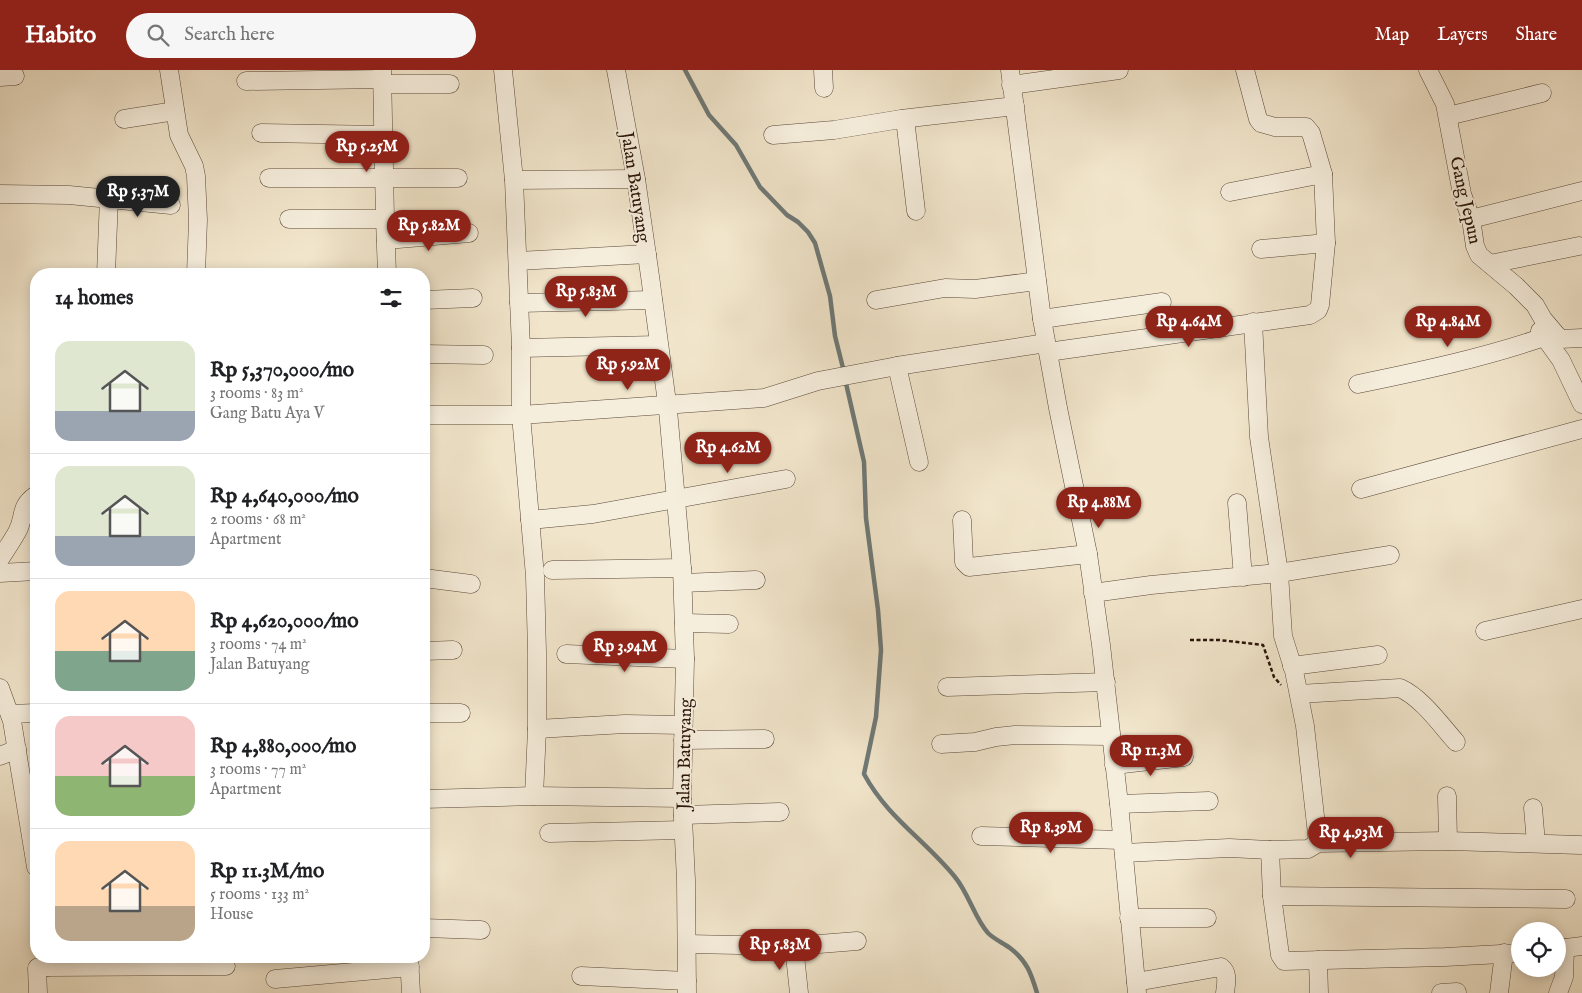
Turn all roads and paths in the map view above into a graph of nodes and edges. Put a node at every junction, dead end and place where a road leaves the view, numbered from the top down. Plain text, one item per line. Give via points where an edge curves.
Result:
1 (169, 70) edge
2 (503, 70) edge
3 (616, 70) edge
4 (1119, 70) edge
5 (1245, 70) edge
6 (1428, 70) edge
7 (383, 78) edge
8 (1011, 78) edge
9 (246, 81) dead end
10 (450, 84) dead end
11 (1542, 93) dead end
12 (1015, 106) junction
13 (175, 111) junction
14 (1448, 116) junction
15 (124, 118) dead end
16 (905, 119) junction
17 (261, 133) dead end
18 (773, 135) dead end
19 (383, 136) junction
20 (1323, 174) junction
21 (384, 177) junction
22 (269, 178) dead end
23 (458, 178) dead end
24 (636, 179) junction
25 (514, 180) junction
26 (1582, 191) edge
27 (1230, 192) dead end
28 (0, 194) edge
29 (109, 198) junction
30 (171, 205) dead end
31 (916, 211) dead end
32 (289, 219) dead end
33 (1471, 219) junction
34 (384, 220) junction
35 (469, 233) dead end
36 (386, 240) junction
37 (1326, 243) junction
38 (1579, 246) dead end
39 (1260, 249) dead end
40 (647, 254) junction
41 (518, 261) junction
42 (1490, 264) junction
43 (106, 268) edge
44 (196, 268) edge
45 (387, 268) edge
46 (1037, 281) junction
47 (473, 298) dead end
48 (430, 300) edge
49 (653, 300) junction
50 (876, 300) dead end
51 (1162, 302) dead end
52 (519, 303) junction
53 (1042, 319) junction
54 (1543, 319) junction
55 (1253, 322) junction
56 (1544, 337) junction
57 (1582, 338) edge
58 (658, 345) junction
59 (1047, 347) junction
60 (521, 348) junction
61 (430, 354) edge
62 (484, 355) dead end
63 (897, 366) junction
64 (1358, 384) dead end
65 (1582, 404) edge
66 (667, 405) junction
67 (430, 415) edge
68 (521, 415) junction
69 (1582, 429) edge
70 (919, 462) dead end
71 (786, 479) dead end
72 (1362, 489) dead end
73 (30, 500) edge
74 (676, 500) junction
75 (1236, 503) dead end
76 (530, 520) junction
77 (962, 520) dead end
78 (1088, 554) junction
79 (1390, 556) dead end
80 (0, 559) edge
81 (552, 570) dead end
82 (30, 571) edge
83 (0, 573) edge
84 (1279, 573) junction
85 (682, 576) junction
86 (1243, 577) junction
87 (430, 579) edge
88 (756, 580) dead end
89 (471, 584) dead end
90 (1093, 593) junction
91 (1582, 609) edge
92 (684, 623) junction
93 (729, 624) dead end
94 (1485, 631) dead end
95 (1190, 640) dead end
96 (452, 650) dead end
97 (430, 651) edge
98 (566, 654) dead end
99 (1378, 655) dead end
100 (685, 659) junction
101 (1292, 666) junction
102 (1106, 682) junction
103 (947, 687) dead end
104 (0, 688) edge
105 (1292, 692) junction
106 (430, 713) edge
107 (461, 713) dead end
108 (30, 714) edge
109 (7, 718) edge
110 (537, 729) junction
111 (683, 732) junction
112 (1111, 736) junction
113 (766, 739) dead end
114 (1456, 742) dead end
115 (941, 744) dead end
116 (17, 749) junction
117 (0, 756) edge
118 (1184, 757) dead end
119 (1114, 765) junction
120 (534, 796) junction
121 (1447, 796) dead end
122 (430, 799) edge
123 (30, 800) edge
124 (1210, 801) dead end
125 (1119, 804) junction
126 (1533, 808) dead end
127 (780, 812) dead end
128 (683, 814) junction
129 (549, 833) dead end
130 (981, 836) dead end
131 (1448, 841) junction
132 (1318, 843) junction
133 (1536, 843) junction
134 (1580, 845) dead end
135 (1123, 846) junction
136 (1270, 850) junction
137 (1272, 896) junction
138 (1566, 899) dead end
139 (1129, 918) junction
140 (1207, 918) dead end
141 (430, 928) edge
142 (481, 930) dead end
143 (857, 941) dead end
144 (687, 944) junction
145 (794, 946) junction
146 (1568, 948) edge
147 (1511, 953) edge
148 (1511, 956) edge
149 (1318, 960) junction
150 (45, 963) edge
151 (92, 963) edge
152 (402, 963) edge
153 (410, 963) edge
154 (226, 966) dead end
155 (581, 976) dead end
156 (275, 979) dead end
157 (687, 987) edge
158 (1136, 988) edge
159 (1457, 992) edge
160 (38, 993) edge
161 (411, 993) edge
162 (799, 993) edge
163 (1225, 993) edge
164 (1319, 993) edge
165 (1440, 993) edge
166 (1499, 993) edge
167 (1558, 993) edge

1 - 13 street
2 - 25 street
3 - 24 street, Jalan Batuyang
4 - 8 street
5 - 20 street via 1261,123 1308,129
6 - 14 street, Gang Jepun
7 - 9 street
7 - 10 street
7 - 19 street
8 - 12 street
11 - 14 street
12 - 16 street
12 - 46 street
13 - 15 street
13 - 44 street via 179,135 196,176
14 - 33 street, Gang Jepun via 1462,194
16 - 18 street
16 - 31 street
17 - 19 street
19 - 21 street
20 - 27 street
20 - 37 street
21 - 22 street
21 - 23 street
21 - 34 street
24 - 25 street
24 - 40 street, Jalan Batuyang
25 - 41 street
26 - 33 street
28 - 29 street
29 - 30 street
29 - 43 street
32 - 34 street
33 - 42 street, Gang Jepun via 1475,246 1479,255
34 - 36 street
35 - 36 street
36 - 45 street
37 - 39 street
37 - 55 street via 1318,310 1310,315
38 - 42 street
40 - 41 street
40 - 49 street, Jalan Batuyang
41 - 52 street
42 - 54 street, Gang Jepun via 1535,305
46 - 50 street via 975,289 945,288
46 - 53 street
47 - 48 street
49 - 52 street
49 - 58 street, Jalan Batuyang
51 - 53 street
52 - 60 street
53 - 59 street
54 - 56 street via 1540,329
54 - 57 street, Gang Jepun via 1560,339
55 - 59 street
55 - 84 street via 1259,437
56 - 64 street via 1474,359
56 - 65 street via 1561,360
58 - 60 street
58 - 66 street, Jalan Batuyang
59 - 63 street
59 - 78 street
60 - 68 street
61 - 62 street
63 - 66 street via 832,378 764,398
63 - 70 street
66 - 68 street
66 - 74 street, Jalan Batuyang
67 - 68 street
68 - 76 street
69 - 72 street
71 - 74 street
73 - 80 street via 24,508 18,532
74 - 76 street via 593,514
74 - 85 street, Jalan Batuyang
75 - 86 street
76 - 110 street via 535,576
77 - 78 street via 964,562 969,567
78 - 90 street
79 - 84 street
81 - 85 street
82 - 83 street
84 - 86 street
84 - 101 street via 1283,636
85 - 88 street
85 - 92 street, Jalan Batuyang
86 - 90 street
87 - 89 street
90 - 102 street
91 - 94 street
92 - 93 street
92 - 100 street, Jalan Batuyang
95 - 105 path via 1263,645 1274,677
96 - 97 street
98 - 100 street
99 - 101 street
100 - 111 street, Jalan Batuyang
101 - 105 street
102 - 103 street
102 - 112 street
104 - 109 street
105 - 114 street via 1400,688 1425,708
105 - 132 street via 1305,726
106 - 107 street
108 - 109 street
109 - 116 street
110 - 111 street via 625,724
110 - 120 street
111 - 113 street
111 - 128 street, Jalan Batuyang
112 - 115 street via 1015,735
112 - 119 street
116 - 117 street
116 - 123 street
118 - 119 street
119 - 125 street
120 - 122 street
120 - 128 street
121 - 131 street
124 - 125 street
125 - 135 street
126 - 133 street
127 - 128 street
128 - 129 street
128 - 144 street, Jalan Batuyang
130 - 135 street
131 - 132 street
131 - 133 street
132 - 136 street via 1308,849
133 - 134 street
135 - 136 street
135 - 139 street
136 - 137 street
137 - 138 street
137 - 149 street via 1282,960
139 - 140 street
139 - 158 street
141 - 142 street
143 - 145 street
144 - 145 street
144 - 157 street, Jalan Batuyang
145 - 162 street
146 - 167 street
147 - 149 street
148 - 166 street
149 - 164 street
150 - 160 street via 37,968
151 - 154 street
152 - 156 street
153 - 161 street
155 - 157 street
158 - 163 street via 1221,967 1226,975
159 - 165 street

